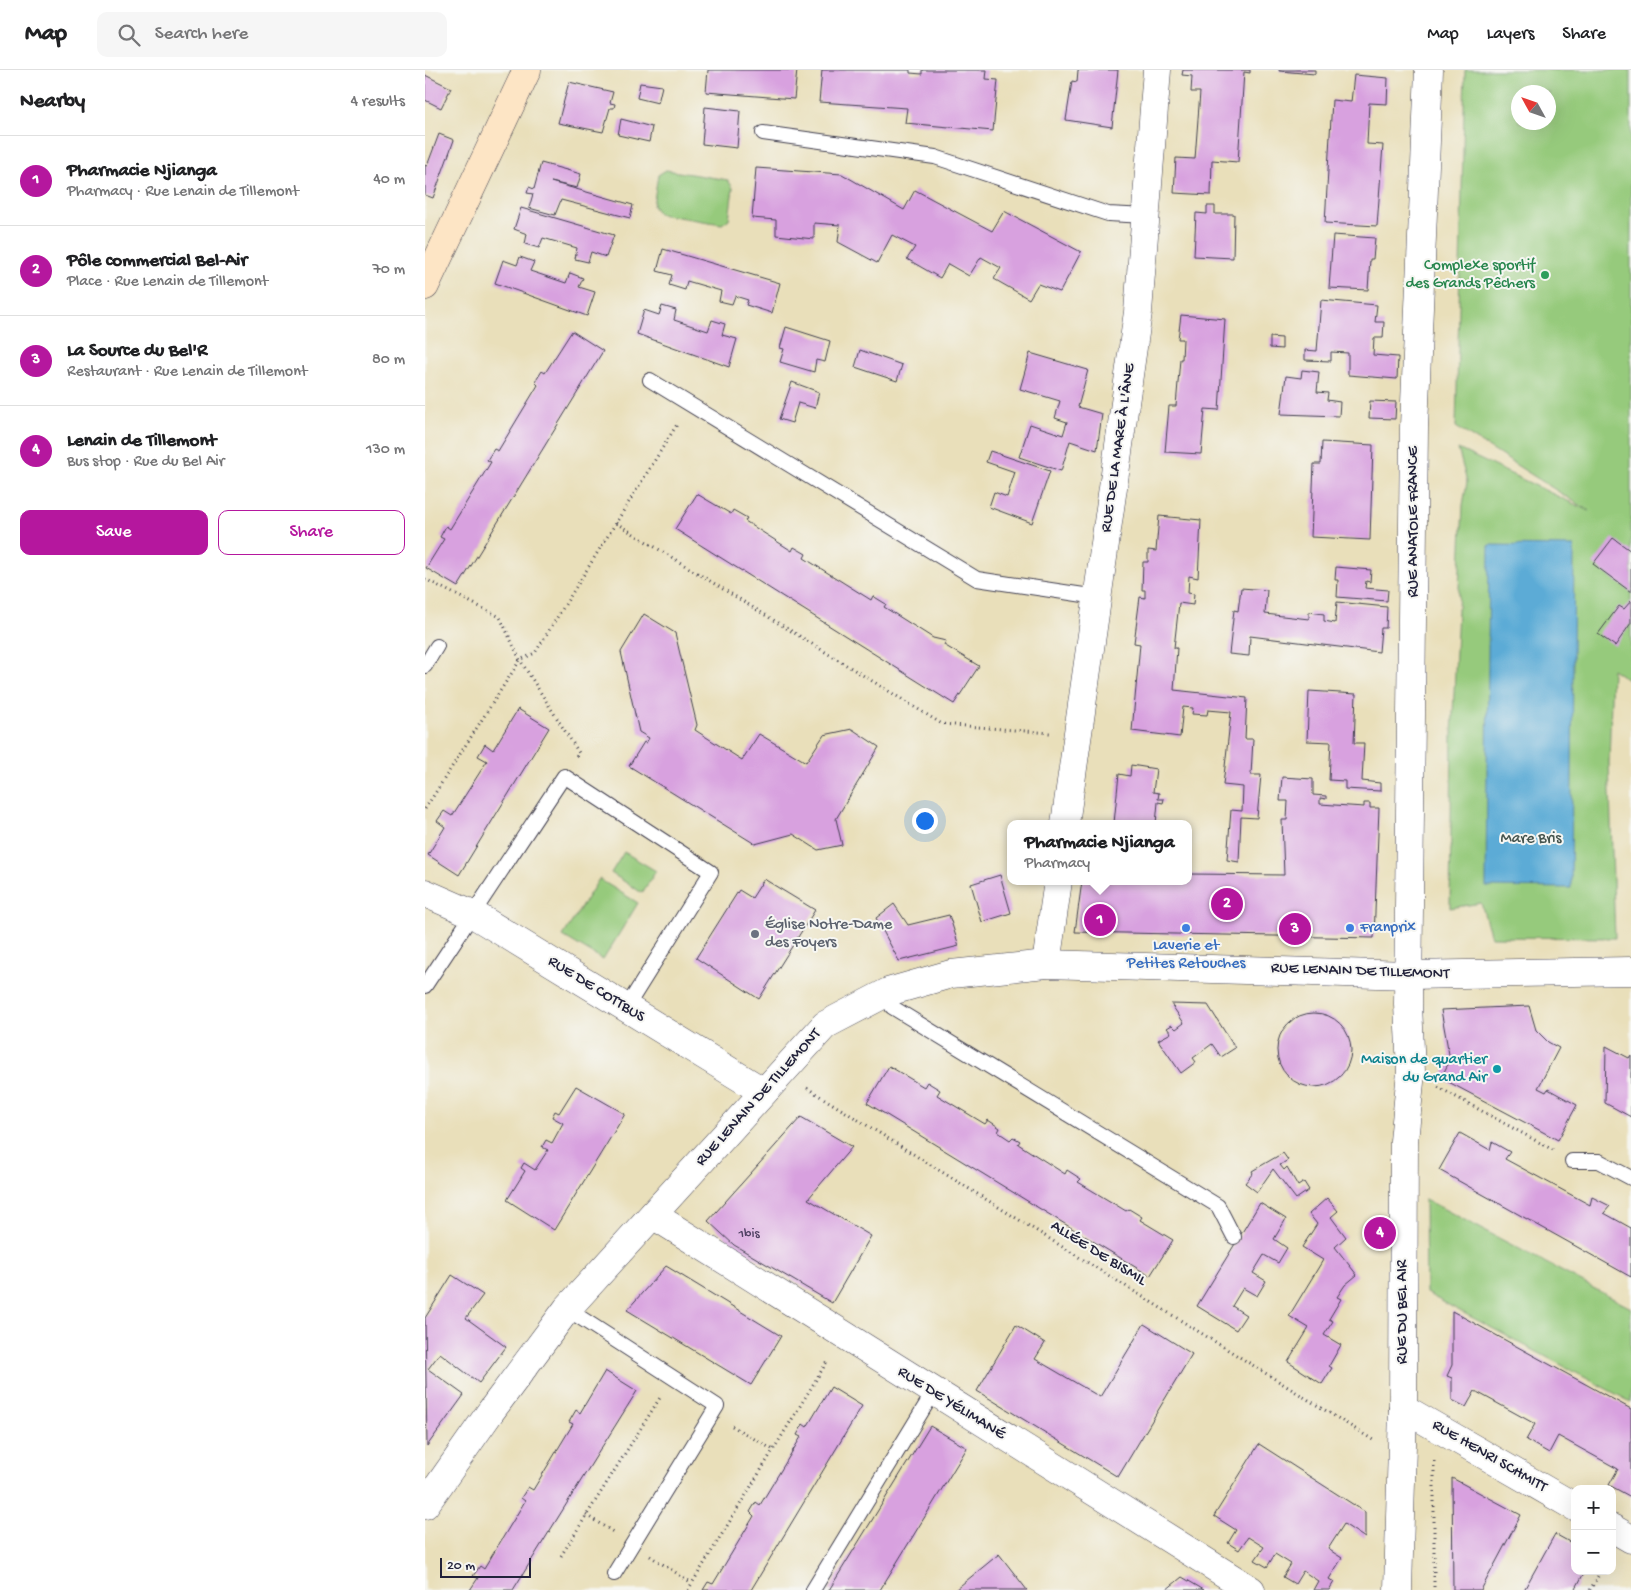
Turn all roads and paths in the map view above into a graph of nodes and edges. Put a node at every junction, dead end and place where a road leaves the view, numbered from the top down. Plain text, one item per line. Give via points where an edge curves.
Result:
1 (527, 70) edge
2 (1157, 70) edge
3 (1429, 70) edge
4 (763, 133) dead end
5 (1146, 216) junction
6 (425, 286) edge
7 (650, 380) dead end
8 (689, 404) junction
9 (616, 522) junction
10 (425, 579) edge
11 (1097, 597) junction
12 (437, 646) dead end
13 (520, 660) junction
14 (425, 666) edge
15 (1078, 735) junction
16 (564, 776) junction
17 (425, 809) edge
18 (1066, 820) edge
19 (1056, 885) edge
20 (425, 893) edge
21 (473, 914) junction
22 (1046, 964) junction
23 (1631, 971) edge
24 (1409, 975) junction
25 (425, 986) edge
26 (888, 992) junction
27 (626, 1008) junction
28 (1411, 1072) junction
29 (773, 1082) junction
30 (1572, 1161) joint
31 (1631, 1178) edge
32 (653, 1215) junction
33 (1234, 1237) dead end
34 (567, 1309) junction
35 (830, 1356) dead end
36 (933, 1393) junction
37 (663, 1394) dead end
38 (1403, 1408) junction
39 (1402, 1457) junction
40 (429, 1490) edge
41 (1571, 1505) edge
42 (1615, 1530) edge
43 (1631, 1539) edge
44 (561, 1556) dead end
45 (614, 1574) dead end
46 (1599, 1575) edge
47 (687, 1590) edge
48 (813, 1590) edge
49 (1251, 1590) edge
50 (1398, 1590) edge
51 (1590, 1590) edge

1 - 6 main road
2 - 5 street, RUE DE LA MARE À L'ÂNE
3 - 24 street, RUE ANATOLE FRANCE via 1415,427
4 - 5 lane via 935,157 1108,214
5 - 11 street, RUE DE LA MARE À L'ÂNE via 1138,312
7 - 8 lane
8 - 9 path
8 - 11 lane via 977,580
9 - 13 path via 535,652
9 - 15 path via 942,724
10 - 13 path via 500,617
11 - 15 street, RUE DE LA MARE À L'ÂNE
12 - 14 lane
13 - 16 path via 579,753
13 - 17 path
15 - 18 street, RUE DE LA MARE À L'ÂNE
16 - 21 lane
16 - 27 lane via 711,872
19 - 22 street
20 - 21 street, RUE DE COTTBUS
21 - 25 lane
21 - 27 street, RUE DE COTTBUS
22 - 24 street, RUE LENAIN DE TILLEMONT
22 - 26 street, RUE LENAIN DE TILLEMONT via 951,974
23 - 24 street, RUE LENAIN DE TILLEMONT
24 - 28 street, RUE DU BEL AIR
26 - 29 street, RUE LENAIN DE TILLEMONT via 825,1025
26 - 33 lane via 893,1007 1218,1206
27 - 29 street, RUE DE COTTBUS
28 - 30 path
28 - 38 street, RUE DU BEL AIR via 1404,1141
29 - 32 street, RUE LENAIN DE TILLEMONT
29 - 39 path, ALLÉE DE BISMIL
30 - 31 lane via 1599,1161
32 - 34 street, RUE LENAIN DE TILLEMONT
32 - 36 street, RUE DE YÉLIMANÉ
34 - 40 street, RUE LENAIN DE TILLEMONT
34 - 45 lane via 717,1406
35 - 47 path
36 - 48 lane
36 - 49 street, RUE DE YÉLIMANÉ
37 - 44 path
38 - 39 street, RUE DU BEL AIR
38 - 41 street, RUE HENRI SCHMITT
39 - 50 street, RUE DU BEL AIR
42 - 43 street
46 - 51 path

